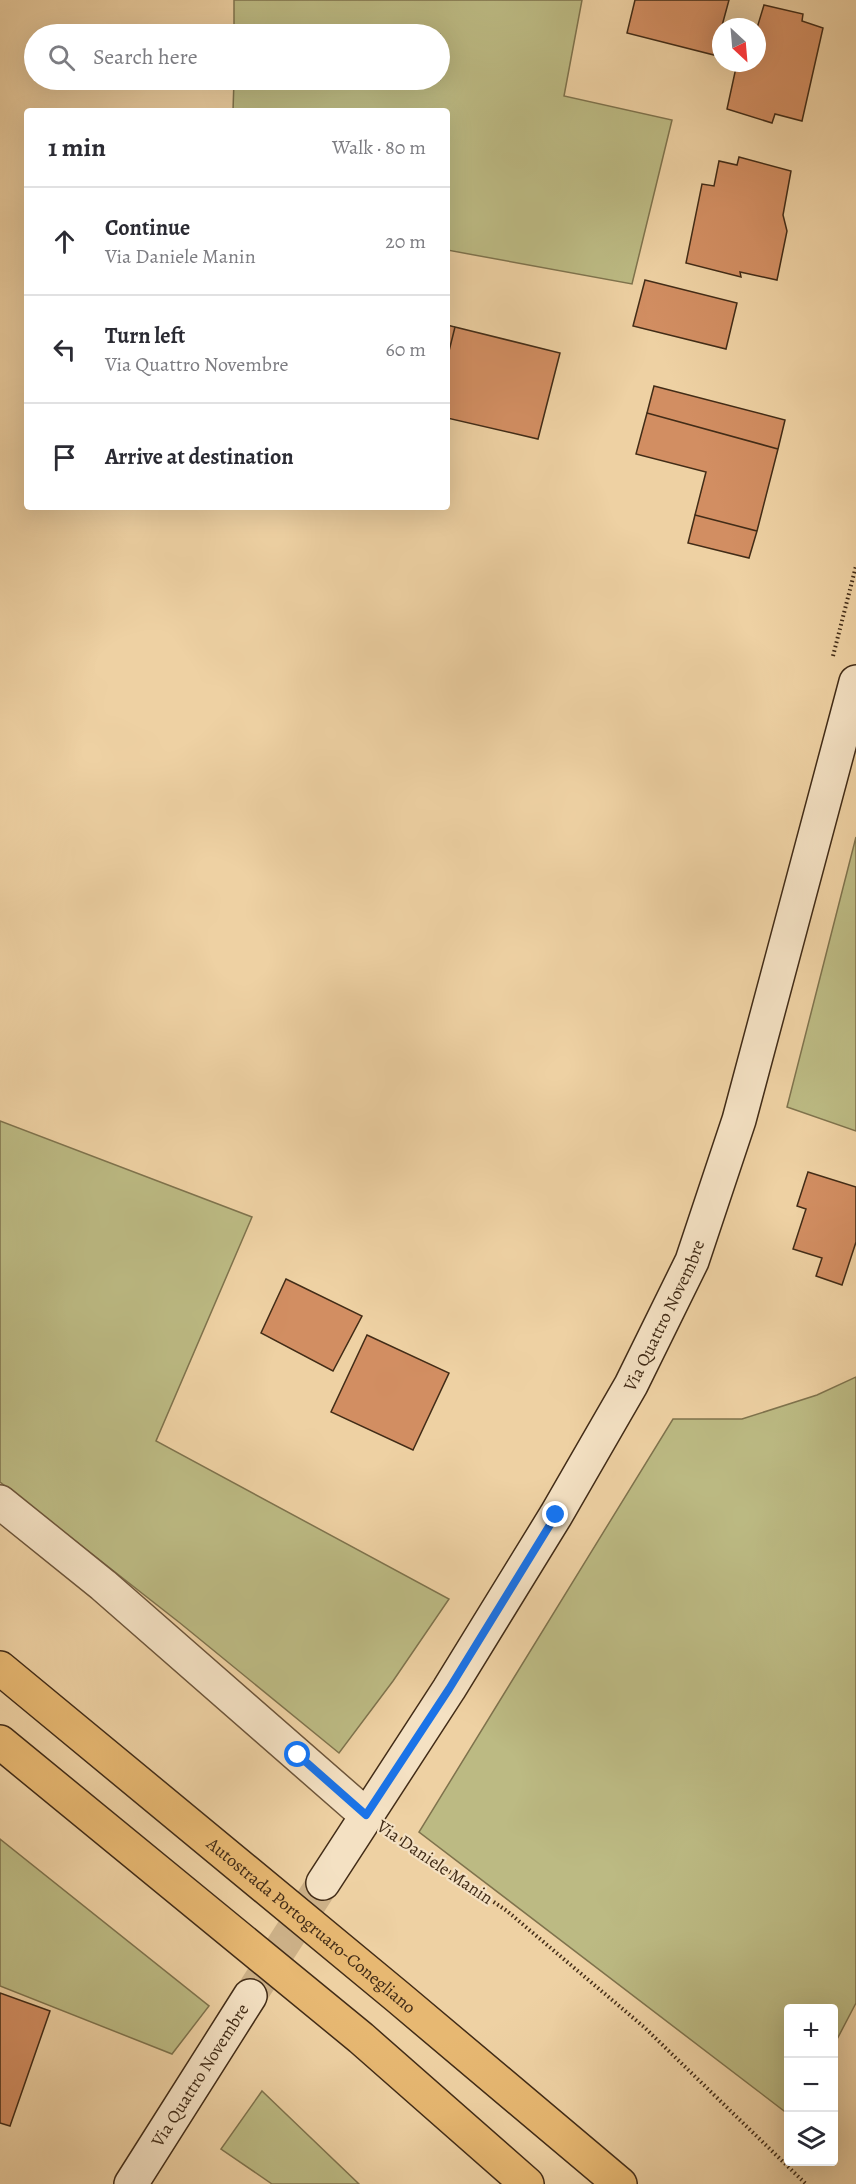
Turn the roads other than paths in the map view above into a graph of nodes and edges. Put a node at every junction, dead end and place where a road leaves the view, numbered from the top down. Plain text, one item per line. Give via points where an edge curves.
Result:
1 (843, 674) edge
2 (0, 1502) edge
3 (0, 1668) edge
4 (0, 1742) edge
5 (366, 1815) junction
6 (323, 1883) tunnel mouth
7 (250, 1996) tunnel mouth
8 (130, 2184) edge
9 (527, 2184) edge
10 (620, 2184) edge

1 - 5 main road, Via Quattro Novembre via 739,1120 692,1261 631,1385 556,1515
2 - 5 main road, Via Daniele Manin via 103,1585
3 - 10 highway, Autostrada Portogruaro-Conegliano
4 - 9 highway via 361,2038
5 - 6 main road, Via Quattro Novembre
7 - 8 main road, Via Quattro Novembre

